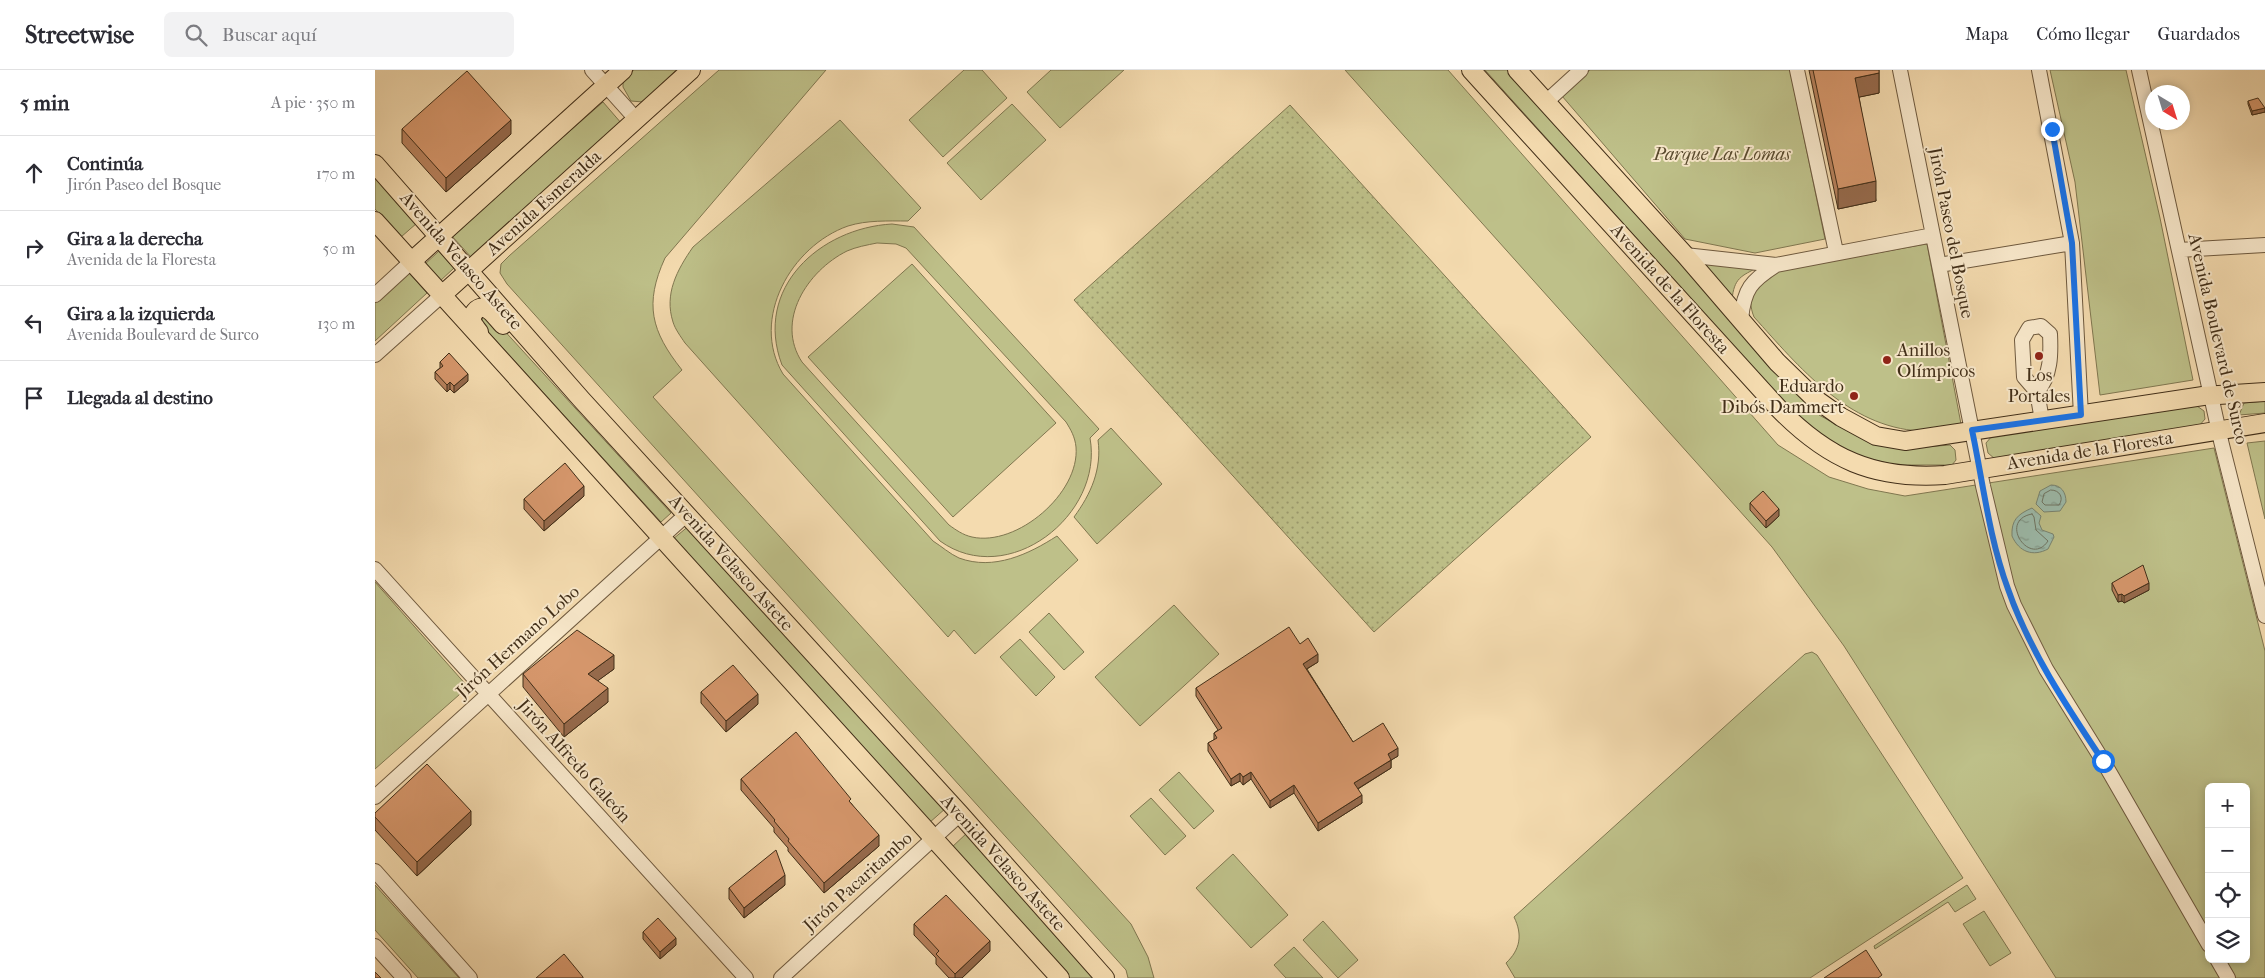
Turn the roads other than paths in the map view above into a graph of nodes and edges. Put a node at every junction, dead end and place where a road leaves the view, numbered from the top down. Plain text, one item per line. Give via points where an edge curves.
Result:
1 (592, 70) edge
2 (623, 70) edge
3 (691, 70) edge
4 (1471, 70) edge
5 (1517, 70) edge
6 (1581, 70) edge
7 (1797, 70) edge
8 (1900, 70) edge
9 (2039, 70) edge
10 (2139, 70) edge
11 (605, 85) junction
12 (1546, 102) junction
13 (636, 120) junction
14 (375, 164) edge
15 (375, 221) edge
16 (1933, 235) junction
17 (439, 236) junction
18 (2072, 243) junction
19 (2265, 244) edge
20 (2179, 250) junction
21 (1836, 252) junction
22 (1685, 255) junction
23 (412, 261) junction
24 (1776, 264) junction
25 (1939, 265) junction
26 (469, 270) junction
27 (375, 295) edge
28 (442, 295) junction
29 (1741, 319) junction
30 (495, 354) junction
31 (375, 355) edge
32 (2037, 392) dead end
33 (2265, 392) edge
34 (2212, 395) junction
35 (581, 399) junction
36 (2081, 415) junction
37 (2042, 420) junction
38 (2265, 423) edge
39 (1972, 430) junction
40 (2219, 430) junction
41 (1980, 470) junction
42 (687, 514) junction
43 (662, 537) junction
44 (375, 568) edge
45 (2265, 616) edge
46 (489, 694) junction
47 (375, 797) edge
48 (960, 814) junction
49 (933, 840) junction
50 (375, 871) edge
51 (2205, 938) edge
52 (375, 946) edge
53 (2219, 963) edge
54 (404, 978) edge
55 (471, 978) edge
56 (746, 978) edge
57 (781, 978) edge
58 (1060, 978) edge
59 (1105, 978) edge
60 (2228, 978) edge

1 - 11 street
2 - 11 main road
3 - 13 main road, Avenida Esmeralda
4 - 41 main road, Avenida de la Floresta via 1779,410 1816,443 1884,472 1928,476
5 - 12 main road, Avenida de la Floresta
6 - 12 street
7 - 21 street
8 - 16 street, Jirón Paseo del Bosque
9 - 18 street
10 - 20 street, Avenida Boulevard de Surco
11 - 13 street
11 - 17 main road
12 - 22 main road, Avenida de la Floresta
13 - 26 main road, Avenida Esmeralda
14 - 17 main road, Avenida Velasco Astete
15 - 23 main road, Avenida Velasco Astete
16 - 21 street, Avenida de la Floresta
16 - 25 street, Jirón Paseo del Bosque
17 - 23 main road
17 - 26 main road, Avenida Velasco Astete
18 - 25 street
18 - 36 street
19 - 20 street
20 - 34 street, Avenida Boulevard de Surco
21 - 24 street, Avenida de la Floresta
22 - 24 street, Avenida de la Floresta
22 - 29 main road, Avenida de la Floresta
23 - 27 street
23 - 28 main road, Avenida Velasco Astete
24 - 29 street, Avenida de la Floresta via 1749,286 1743,298
25 - 39 street, Jirón Paseo del Bosque
26 - 28 main road, Avenida Esmeralda
26 - 35 main road, Avenida Velasco Astete
28 - 30 main road, Avenida Velasco Astete
28 - 31 street, Avenida Esmeralda
29 - 39 main road, Avenida de la Floresta via 1777,362 1814,398 1876,436 1905,441
30 - 35 main road via 472,322 473,315 480,308 488,310
30 - 43 main road, Avenida Velasco Astete
32 - 37 street
33 - 34 main road, Avenida de la Floresta
34 - 36 main road, Avenida de la Floresta
34 - 40 street, Avenida Boulevard de Surco
35 - 42 main road, Avenida Velasco Astete
36 - 37 main road, Avenida de la Floresta
37 - 39 main road, Avenida de la Floresta
38 - 40 main road, Avenida de la Floresta
39 - 41 street, Jirón Paseo del Bosque
40 - 41 main road, Avenida de la Floresta
40 - 45 street, Avenida Boulevard de Surco
41 - 51 street, Jirón Paseo del Bosque via 1995,542 2013,605 2046,669
42 - 43 street, Jirón Hermano Lobo
42 - 48 main road, Avenida Velasco Astete
43 - 46 street, Jirón Hermano Lobo
43 - 49 main road, Avenida Velasco Astete
44 - 46 street, Jirón Alfredo Galeón
46 - 47 street, Jirón Hermano Lobo
46 - 56 street, Jirón Alfredo Galeón
48 - 49 street, Jirón Pacaritambo
48 - 59 main road, Avenida Velasco Astete
49 - 57 street, Jirón Pacaritambo
49 - 58 main road, Avenida Velasco Astete
50 - 55 street
52 - 54 street
53 - 60 street

